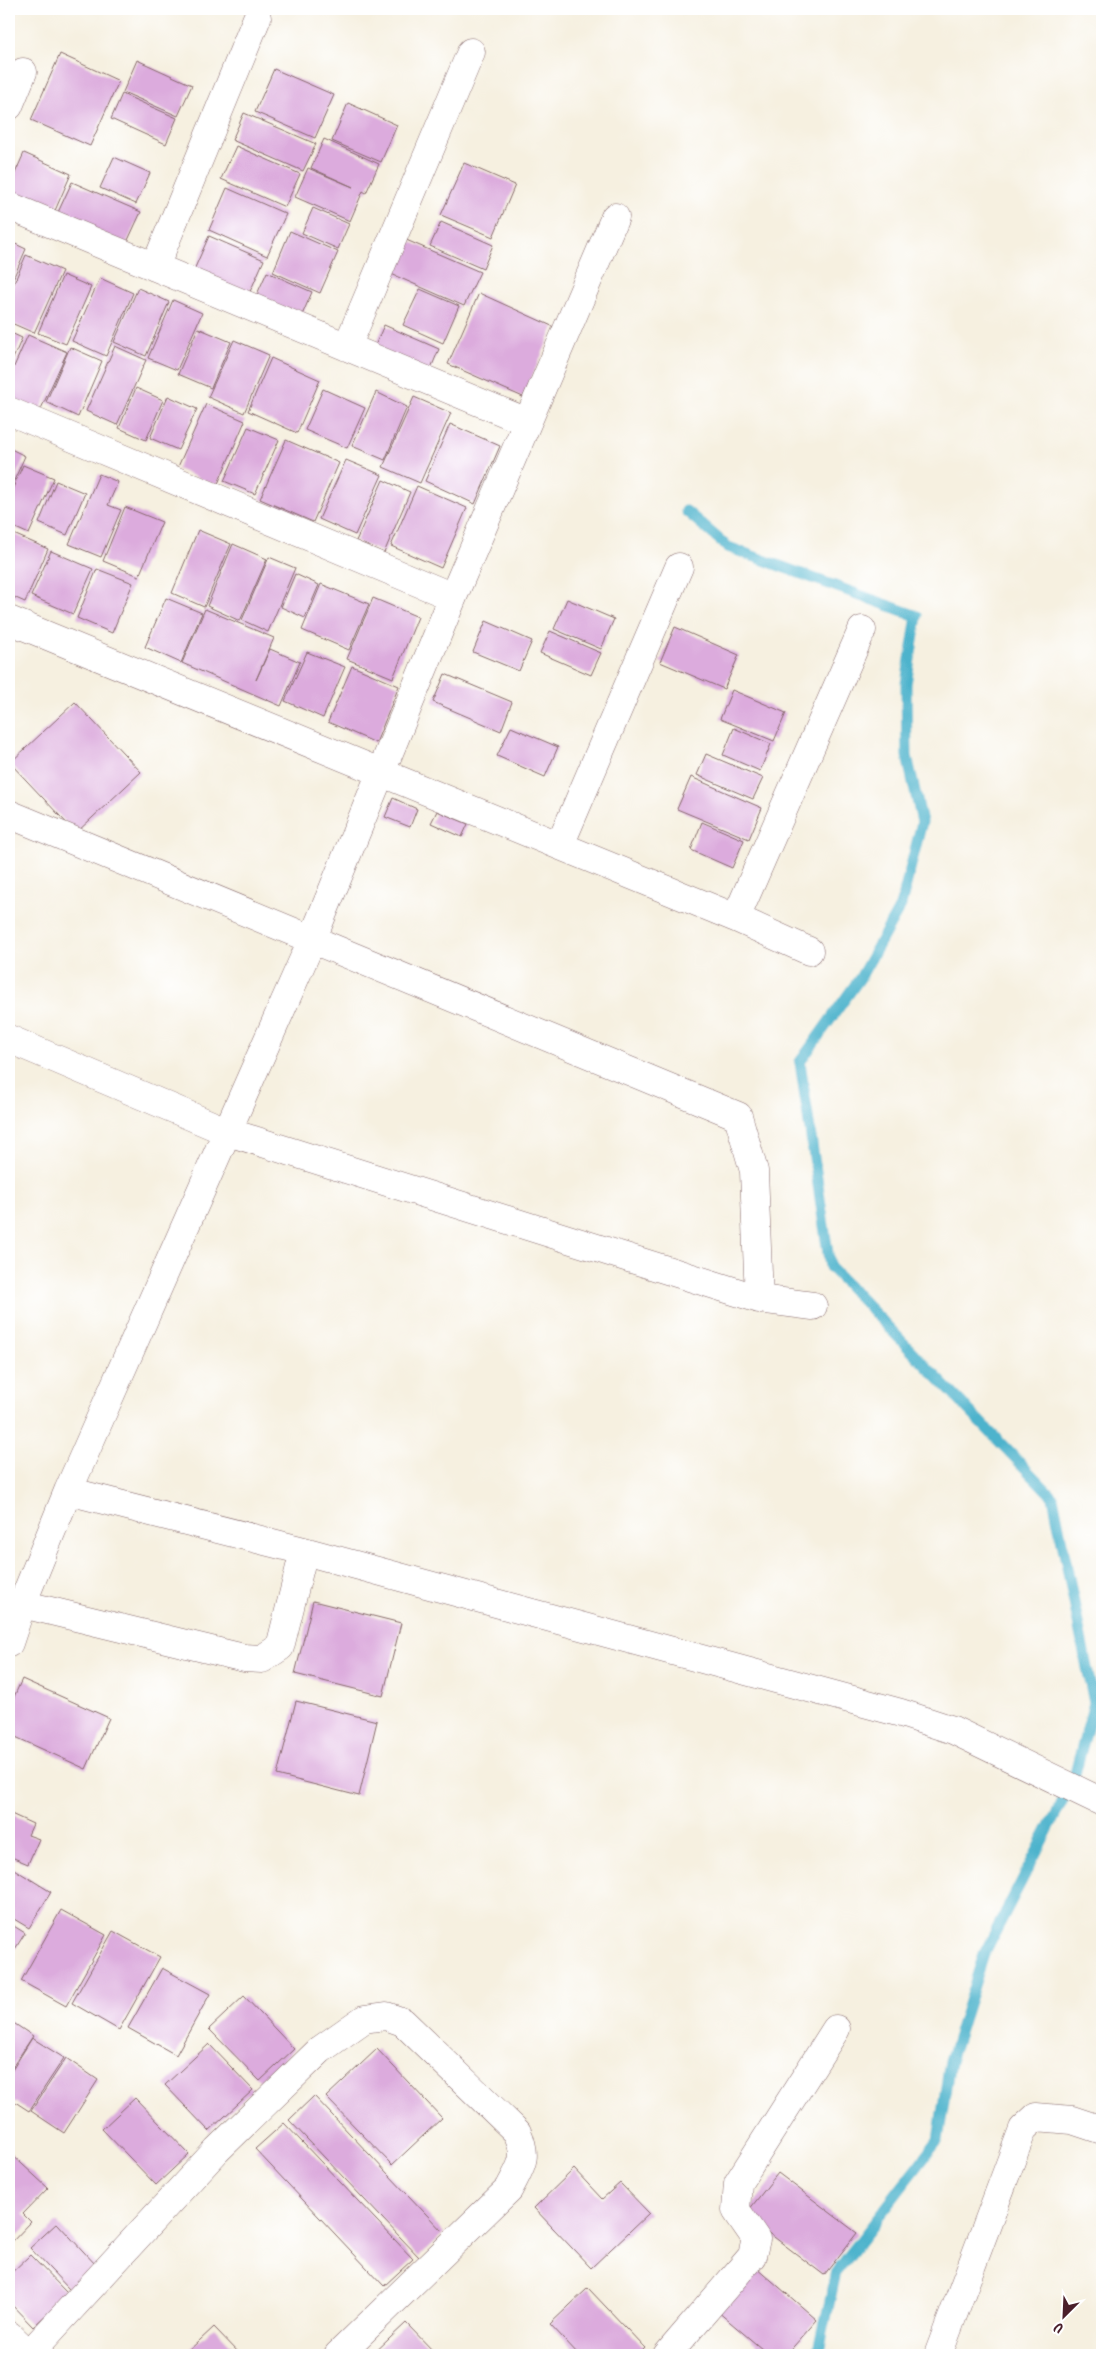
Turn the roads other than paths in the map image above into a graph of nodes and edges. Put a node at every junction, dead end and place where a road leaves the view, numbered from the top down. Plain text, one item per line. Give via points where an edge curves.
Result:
1 (257, 18) dead end
2 (471, 52) dead end
3 (23, 72) dead end
4 (9, 106) edge
5 (9, 206) edge
6 (615, 217) dead end
7 (156, 267) junction
8 (347, 347) junction
9 (9, 411) edge
10 (527, 422) junction
11 (679, 567) dead end
12 (453, 597) junction
13 (9, 620) edge
14 (862, 630) dead end
15 (380, 772) junction
16 (9, 814) edge
17 (560, 845) junction
18 (736, 918) junction
19 (312, 940) junction
20 (809, 951) dead end
21 (9, 1039) edge
22 (228, 1132) junction
23 (759, 1299) junction
24 (813, 1306) dead end
25 (68, 1491) junction
26 (304, 1551) junction
27 (22, 1604) junction
28 (9, 1644) edge
29 (1102, 1802) edge
30 (836, 2029) dead end
31 (1102, 2130) edge
32 (9, 2335) edge
33 (29, 2355) edge
34 (338, 2355) edge
35 (667, 2355) edge
36 (938, 2355) edge

1 - 7 street
2 - 8 street
3 - 4 street
5 - 7 street
6 - 10 street
7 - 8 street
8 - 10 street
9 - 12 street
10 - 12 street
11 - 17 street
12 - 15 street
13 - 15 street
14 - 18 street
15 - 17 street
15 - 19 street
16 - 19 street
17 - 18 street
18 - 20 street
19 - 22 street
19 - 23 street via 738,1116 754,1171
21 - 22 street
22 - 23 street
22 - 25 street
23 - 24 street
25 - 26 street
25 - 27 street
26 - 27 street via 280,1647 262,1659 244,1658
26 - 29 street via 900,1713 953,1730
27 - 28 street
30 - 35 street via 738,2182 736,2210 756,2239 752,2256
31 - 36 street via 1072,2120 1036,2117 1023,2129
32 - 33 street
33 - 34 street via 217,2150 320,2050 364,2019 386,2016 403,2022 517,2132 524,2148 523,2161 509,2190

